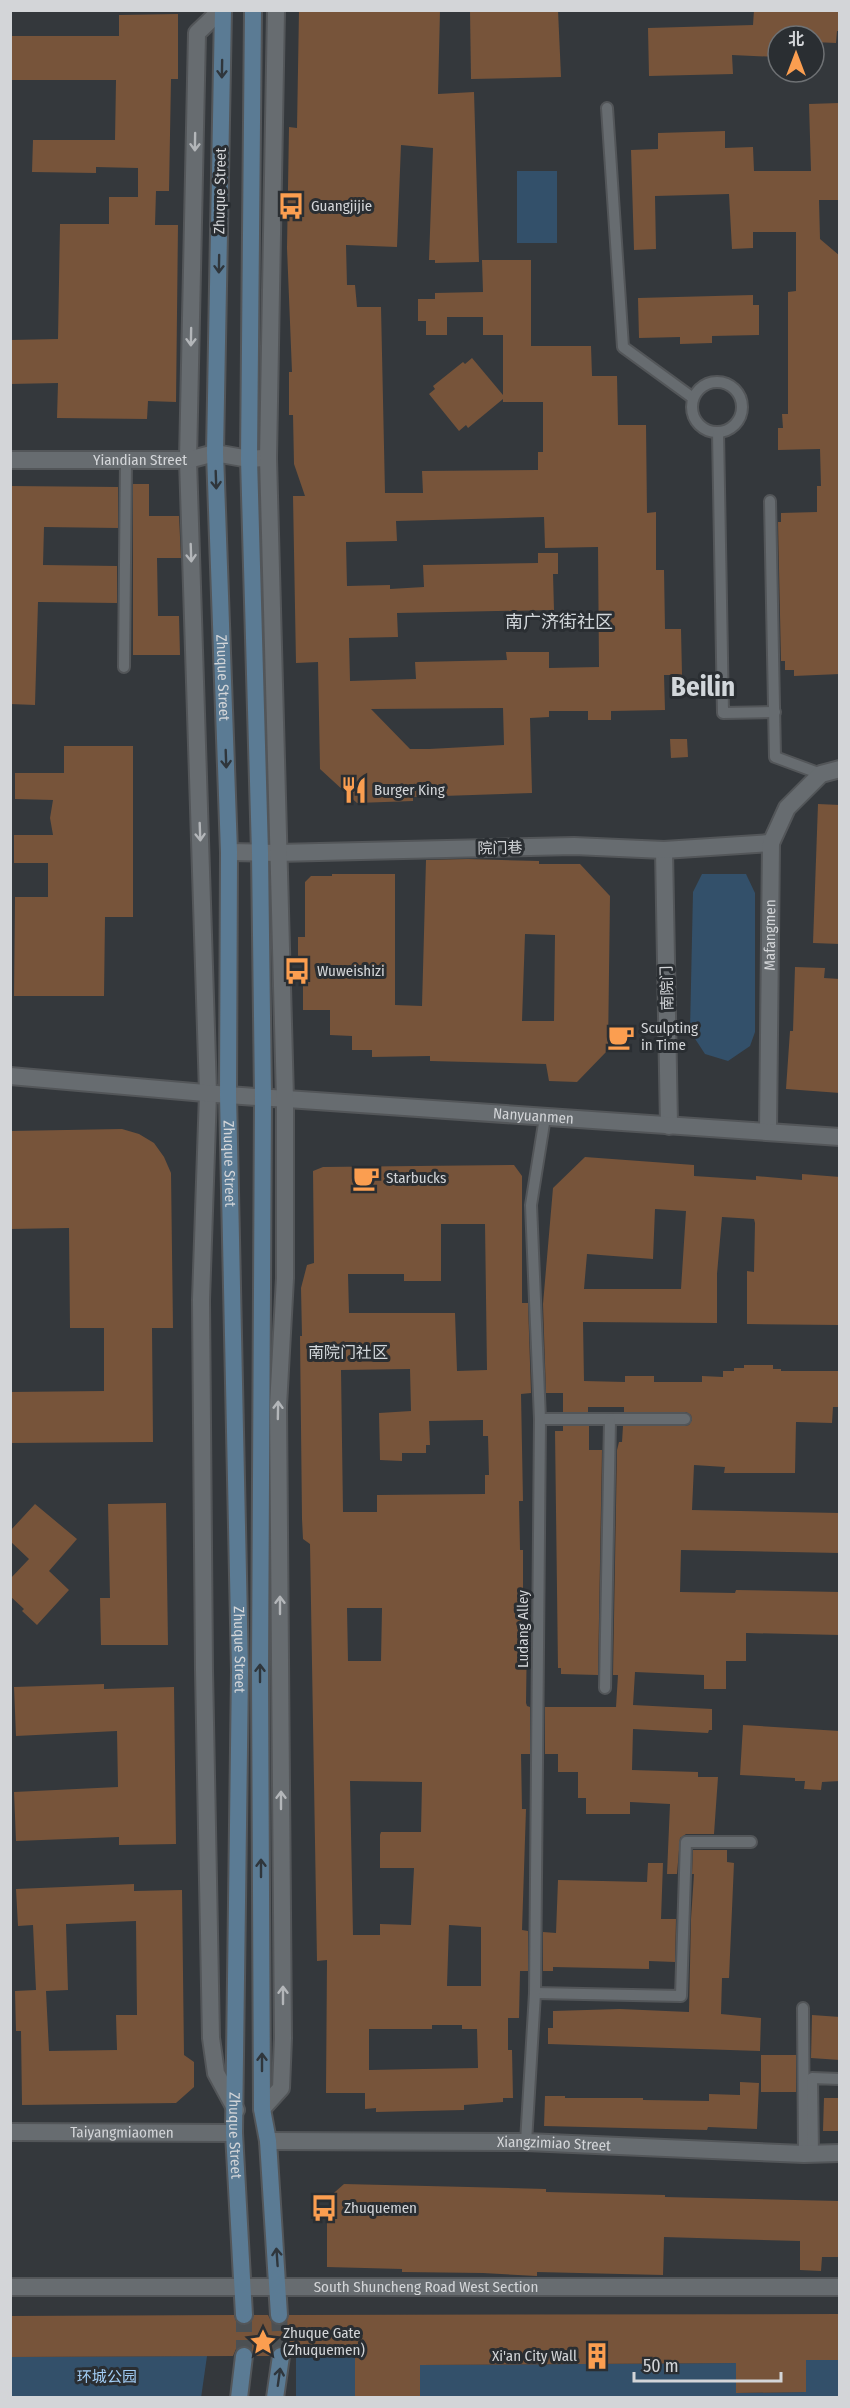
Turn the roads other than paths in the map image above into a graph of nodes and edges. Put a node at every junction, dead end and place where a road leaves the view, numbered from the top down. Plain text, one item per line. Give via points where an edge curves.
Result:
1 (222, 10) edge
2 (253, 10) edge
3 (276, 10) edge
4 (607, 108) dead end
5 (693, 398) junction
6 (718, 432) junction
7 (215, 453) junction
8 (268, 458) junction
9 (249, 459) junction
10 (10, 460) edge
11 (126, 460) junction
12 (188, 460) junction
13 (770, 501) dead end
14 (124, 667) dead end
15 (775, 712) junction
16 (840, 769) edge
17 (821, 774) junction
18 (771, 843) junction
19 (664, 850) junction
20 (229, 852) junction
21 (260, 853) junction
22 (277, 853) junction
23 (10, 1077) edge
24 (208, 1093) junction
25 (228, 1095) junction
26 (263, 1097) junction
27 (285, 1099) junction
28 (545, 1117) junction
29 (669, 1126) junction
30 (768, 1131) junction
31 (840, 1137) edge
32 (540, 1419) junction
33 (685, 1419) dead end
34 (610, 1420) junction
35 (606, 1688) dead end
36 (751, 1842) dead end
37 (535, 1993) junction
38 (803, 2008) dead end
39 (840, 2079) edge
40 (262, 2109) junction
41 (236, 2110) junction
42 (10, 2132) edge
43 (234, 2133) junction
44 (268, 2141) junction
45 (526, 2142) junction
46 (840, 2153) edge
47 (808, 2154) junction
48 (10, 2287) edge
49 (840, 2287) edge
50 (244, 2288) junction
51 (279, 2289) junction
52 (244, 2315) tunnel mouth
53 (279, 2315) tunnel mouth
54 (244, 2356) tunnel mouth
55 (281, 2356) tunnel mouth
56 (238, 2397) edge
57 (275, 2397) edge

1 -> 7 main road, Zhuque Street
1 -> 12 street via 197,33
2 - 9 main road, Zhuque Street
3 - 8 street
4 - 5 lane via 623,347
5 - 6 lane via 692,408 699,425
5 - 6 lane via 706,384 716,382 734,389 741,406 740,416 727,430
6 - 15 lane via 723,713
7 - 9 street, Yiandian Street
7 - 12 street, Yiandian Street
7 -> 20 main road, Zhuque Street
8 - 9 street, Yiandian Street
8 - 22 street
9 - 21 main road, Zhuque Street
10 - 11 street, Yiandian Street
11 - 12 street, Yiandian Street
11 - 14 lane
12 -> 24 street
13 - 15 lane
15 - 17 lane via 775,757
16 - 17 street
17 - 18 street, Mafangmen via 788,808
18 - 19 street, 院门巷
18 - 30 street, Mafangmen
19 - 22 street, 院门巷 via 574,846
19 - 29 street, 南院门
20 - 21 street, 院门巷
20 - 25 main road, Zhuque Street
21 - 22 street, 院门巷
21 - 26 main road, Zhuque Street
22 - 27 street
23 - 24 street
24 - 25 street
24 - 41 street via 201,1309 211,2038 216,2073
25 - 26 street, Nanyuanmen
25 - 41 main road, Zhuque Street via 240,1671
26 - 27 street, Nanyuanmen
40 -> 26 main road, Zhuque Street
27 - 28 street, Nanyuanmen
40 -> 27 street via 281,2088 283,2038 278,1406 285,1278
28 - 29 street, Nanyuanmen
28 - 32 lane, Ludang Alley via 531,1205
29 - 30 street, Nanyuanmen
30 - 31 street, Nanyuanmen
32 - 34 lane
32 - 37 lane, Ludang Alley
33 - 34 lane
34 - 35 lane
36 - 37 lane via 686,1842 681,1996
37 - 45 lane, Ludang Alley
38 - 47 lane
39 - 47 lane via 812,2078
40 - 44 main road, Zhuque Street
41 - 43 main road, Zhuque Street
42 - 43 street, Taiyangmiaomen
43 - 50 main road, Zhuque Street
44 - 45 street, Xiangzimiao Street
51 -> 44 main road, Zhuque Street
45 - 47 street, Xiangzimiao Street
46 - 47 street, Xiangzimiao Street
48 - 50 street, South Shuncheng Road West Section
49 - 51 street, South Shuncheng Road West Section
50 - 51 street, South Shuncheng Road West Section
50 - 52 main road, Zhuque Street
51 - 53 main road, Zhuque Street
54 - 56 main road
57 -> 55 main road

